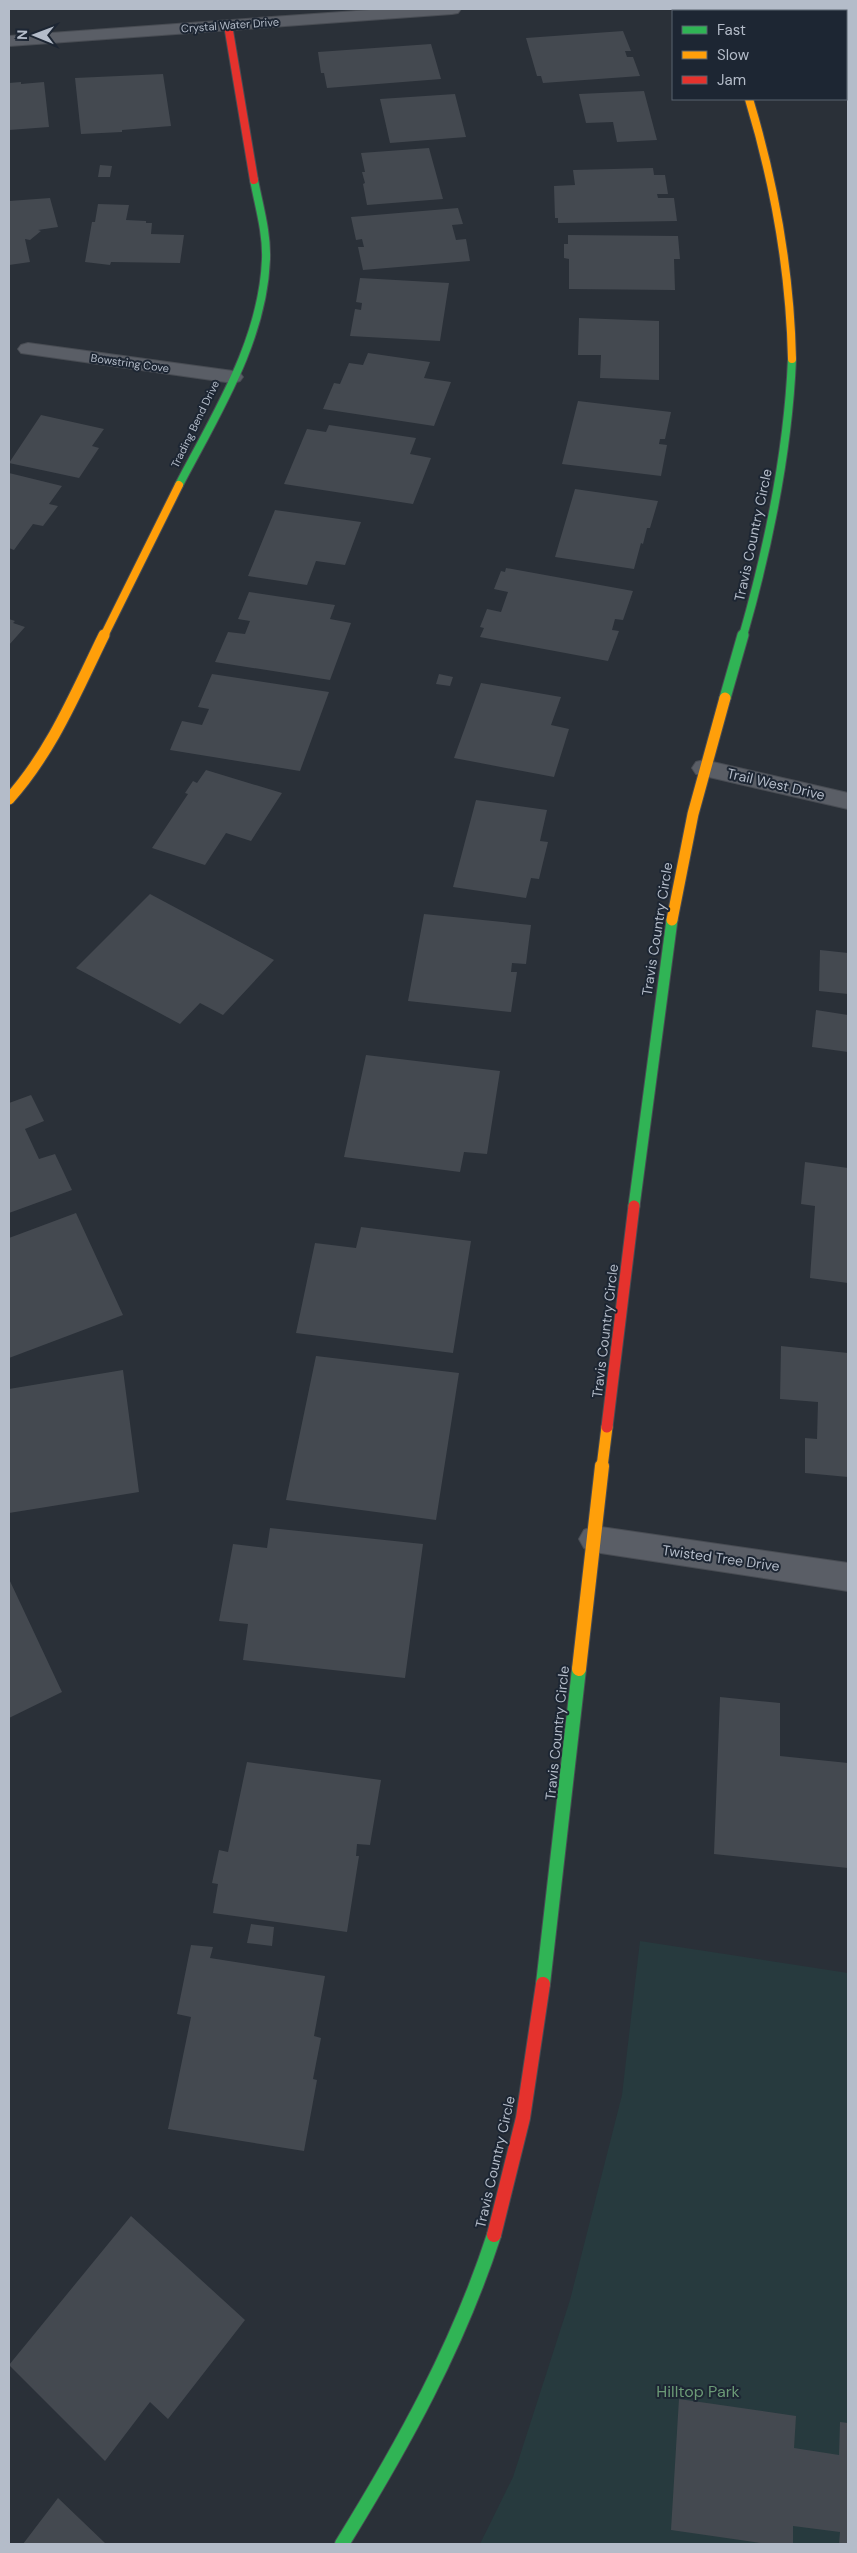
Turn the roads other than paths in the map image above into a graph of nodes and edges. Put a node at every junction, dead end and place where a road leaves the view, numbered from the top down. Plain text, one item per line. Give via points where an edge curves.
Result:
1 (452, 9) edge
2 (228, 25) junction
3 (9, 41) edge
4 (749, 100) edge
5 (28, 349) dead end
6 (232, 377) junction
7 (704, 768) junction
8 (9, 799) edge
9 (848, 801) edge
10 (594, 1539) junction
11 (848, 1577) edge
12 (342, 2544) edge

1 - 2 street, Crystal Water Drive
2 - 3 street, Crystal Water Drive
2 - 6 street, Trading Bend Drive via 266,258 260,304 251,336
4 - 7 street, Travis Country Circle via 778,196 787,253 791,386 784,468 758,593
5 - 6 street, Bowstring Cove
6 - 8 street, Trading Bend Drive via 50,746
7 - 9 street, Trail West Drive
7 - 10 street, Travis Country Circle via 683,856 667,960
10 - 11 street, Twisted Tree Drive
10 - 12 street, Travis Country Circle via 545,1974 521,2130 492,2238 464,2323 402,2448

